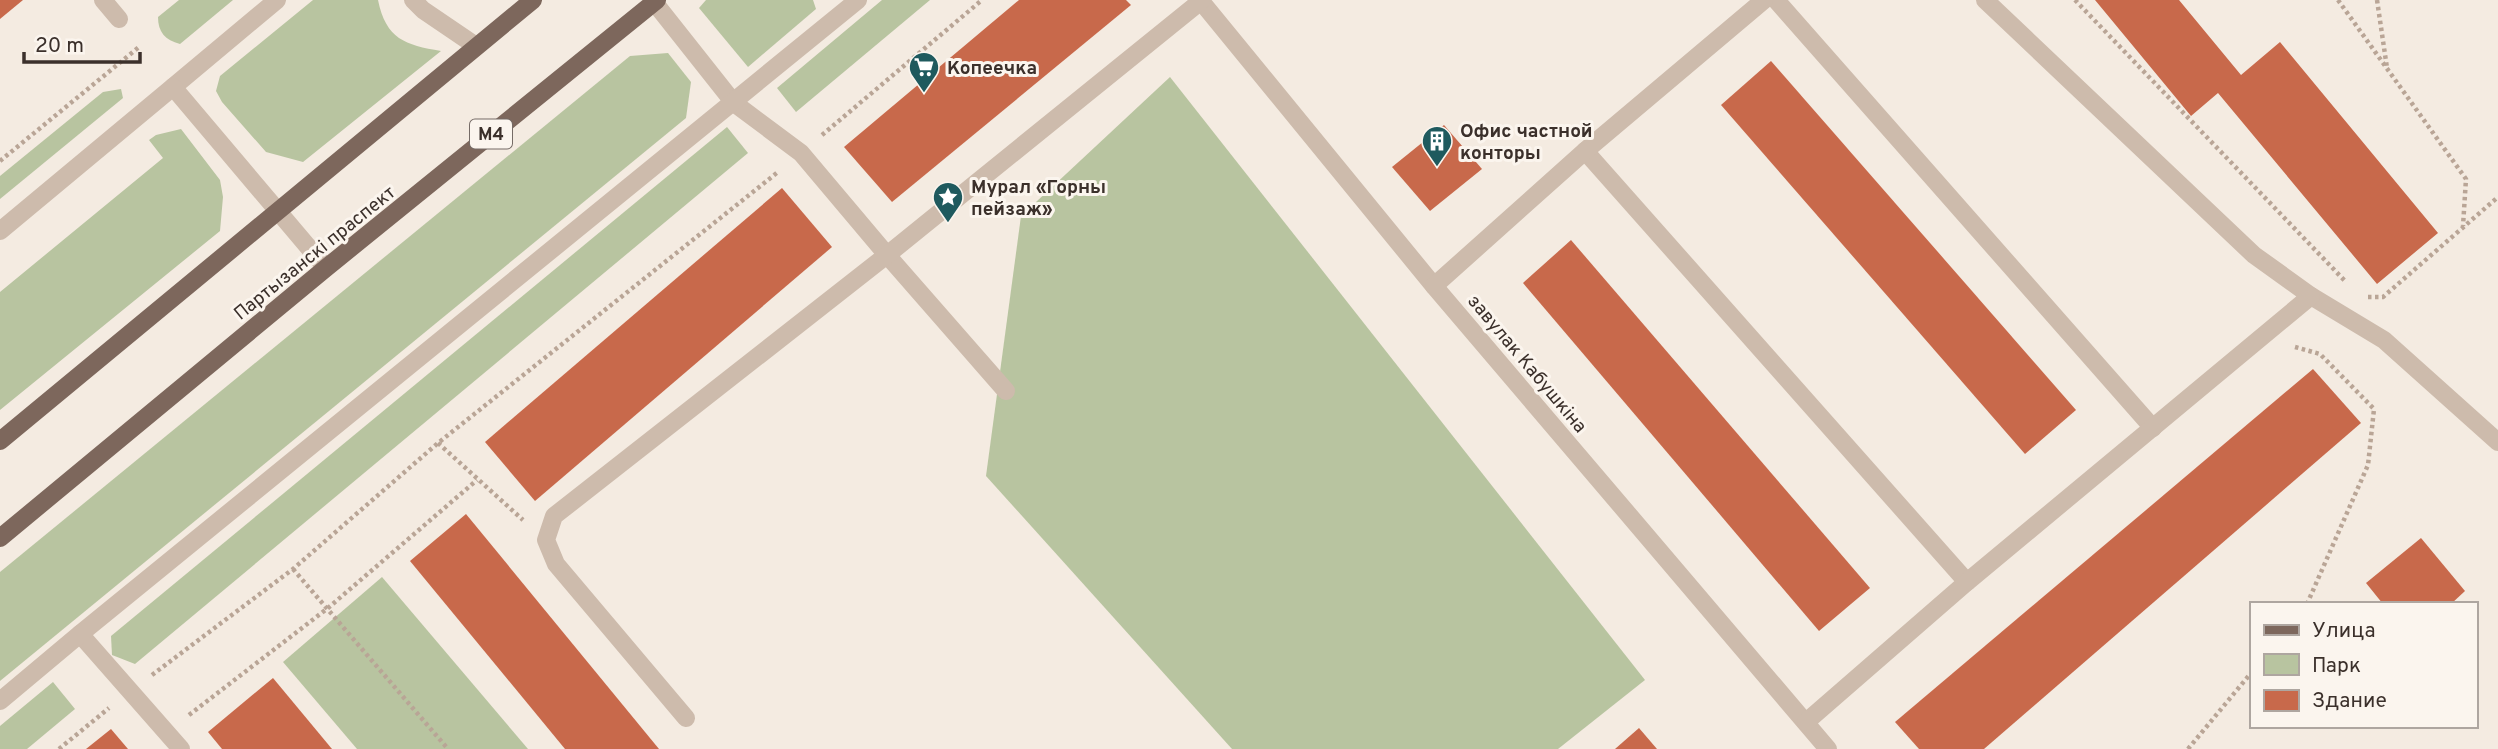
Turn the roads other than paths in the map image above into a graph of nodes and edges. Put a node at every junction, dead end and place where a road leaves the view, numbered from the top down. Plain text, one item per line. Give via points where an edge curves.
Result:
1 (103, 0) edge
2 (277, 0) edge
3 (413, 0) edge
4 (533, 0) edge
5 (858, 0) edge
6 (1200, 0) edge
7 (1764, 0) edge
8 (1776, 0) edge
9 (1985, 0) edge
10 (655, 1) edge
11 (119, 19) dead end
12 (476, 46) junction
13 (173, 86) junction
14 (734, 103) junction
15 (1584, 151) junction
16 (277, 210) junction
17 (0, 231) edge
18 (887, 255) junction
19 (326, 268) junction
20 (1434, 286) junction
21 (2311, 296) junction
22 (1006, 390) dead end
23 (2153, 428) junction
24 (0, 441) edge
25 (2498, 442) edge
26 (0, 538) edge
27 (1967, 582) junction
28 (80, 634) junction
29 (0, 701) edge
30 (686, 718) dead end
31 (1806, 722) junction
32 (181, 749) edge
33 (1828, 749) edge

1 - 11 street
2 - 13 street
3 - 12 street
4 - 12 main road
5 - 14 street
6 - 18 street
6 - 20 street, завулак Кабушкіна
7 - 15 street
8 - 23 street
9 - 21 street via 2254,255
10 - 14 street
10 - 19 main road, Партызанскі праспект / М4
12 - 16 main road
13 - 16 street
13 - 17 street
14 - 18 street via 801,153
14 - 28 street
15 - 20 street
15 - 27 street
16 - 19 street
16 - 24 main road
18 - 22 street
18 - 30 street via 554,516 546,540 556,564
19 - 26 main road, Партызанскі праспект / М4
20 - 31 street, завулак Кабушкіна
21 - 23 street
21 - 25 street via 2384,340
23 - 27 street
27 - 31 street
28 - 29 street
28 - 32 street
31 - 33 street, завулак Кабушкіна

